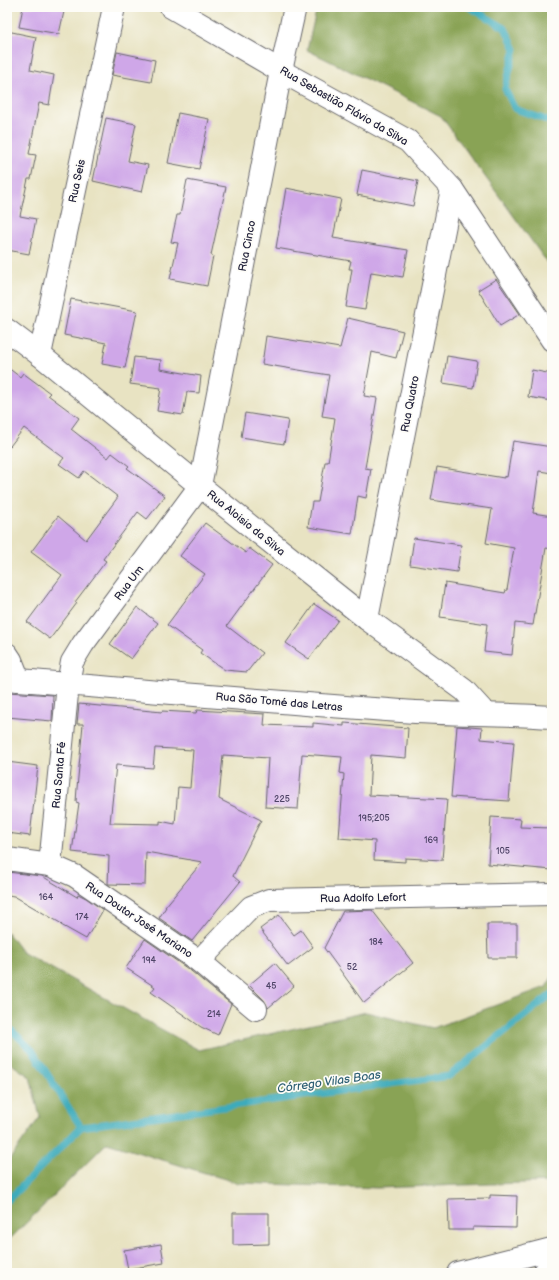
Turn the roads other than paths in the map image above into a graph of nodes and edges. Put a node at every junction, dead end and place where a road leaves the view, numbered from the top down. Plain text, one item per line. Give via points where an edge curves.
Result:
1 (114, 7) edge
2 (172, 7) edge
3 (295, 7) edge
4 (281, 70) junction
5 (452, 189) junction
6 (7, 330) edge
7 (552, 340) edge
8 (40, 355) junction
9 (200, 486) junction
10 (367, 619) junction
11 (7, 654) edge
12 (13, 680) edge
13 (68, 684) junction
14 (485, 714) junction
15 (552, 715) edge
16 (7, 859) edge
17 (50, 865) junction
18 (552, 894) edge
19 (199, 961) junction
20 (256, 1009) dead end
21 (552, 1249) edge
22 (552, 1264) edge
23 (458, 1273) edge
24 (544, 1273) edge

1 - 8 street, Rua Seis
2 - 4 street, Rua Sebastião Flávio da Silva
3 - 4 street, Rua Cinco
4 - 5 street, Rua Sebastião Flávio da Silva via 408,140
4 - 9 street, Rua Cinco
5 - 7 street, Rua Sebastião Flávio da Silva
5 - 10 street, Rua Quatro
6 - 8 street, Rua Aloisio da Silva
8 - 9 street, Rua Aloisio da Silva
9 - 10 street, Rua Aloisio da Silva
9 - 13 street, Rua Um via 83,644 72,662
10 - 14 street, Rua Aloisio da Silva via 464,690
11 - 12 street via 12,660
12 - 13 street, Rua São Tomé das Letras
13 - 14 street, Rua São Tomé das Letras via 322,706
13 - 17 street, Rua Santa Fé
14 - 15 street, Rua São Tomé das Letras
16 - 17 street, Rua Doutor José Mariano
17 - 19 street, Rua Doutor José Mariano via 75,876
18 - 19 street, Rua Adolfo Lefort via 269,900 251,907
19 - 20 street, Rua Doutor José Mariano
21 - 23 street
22 - 24 street

